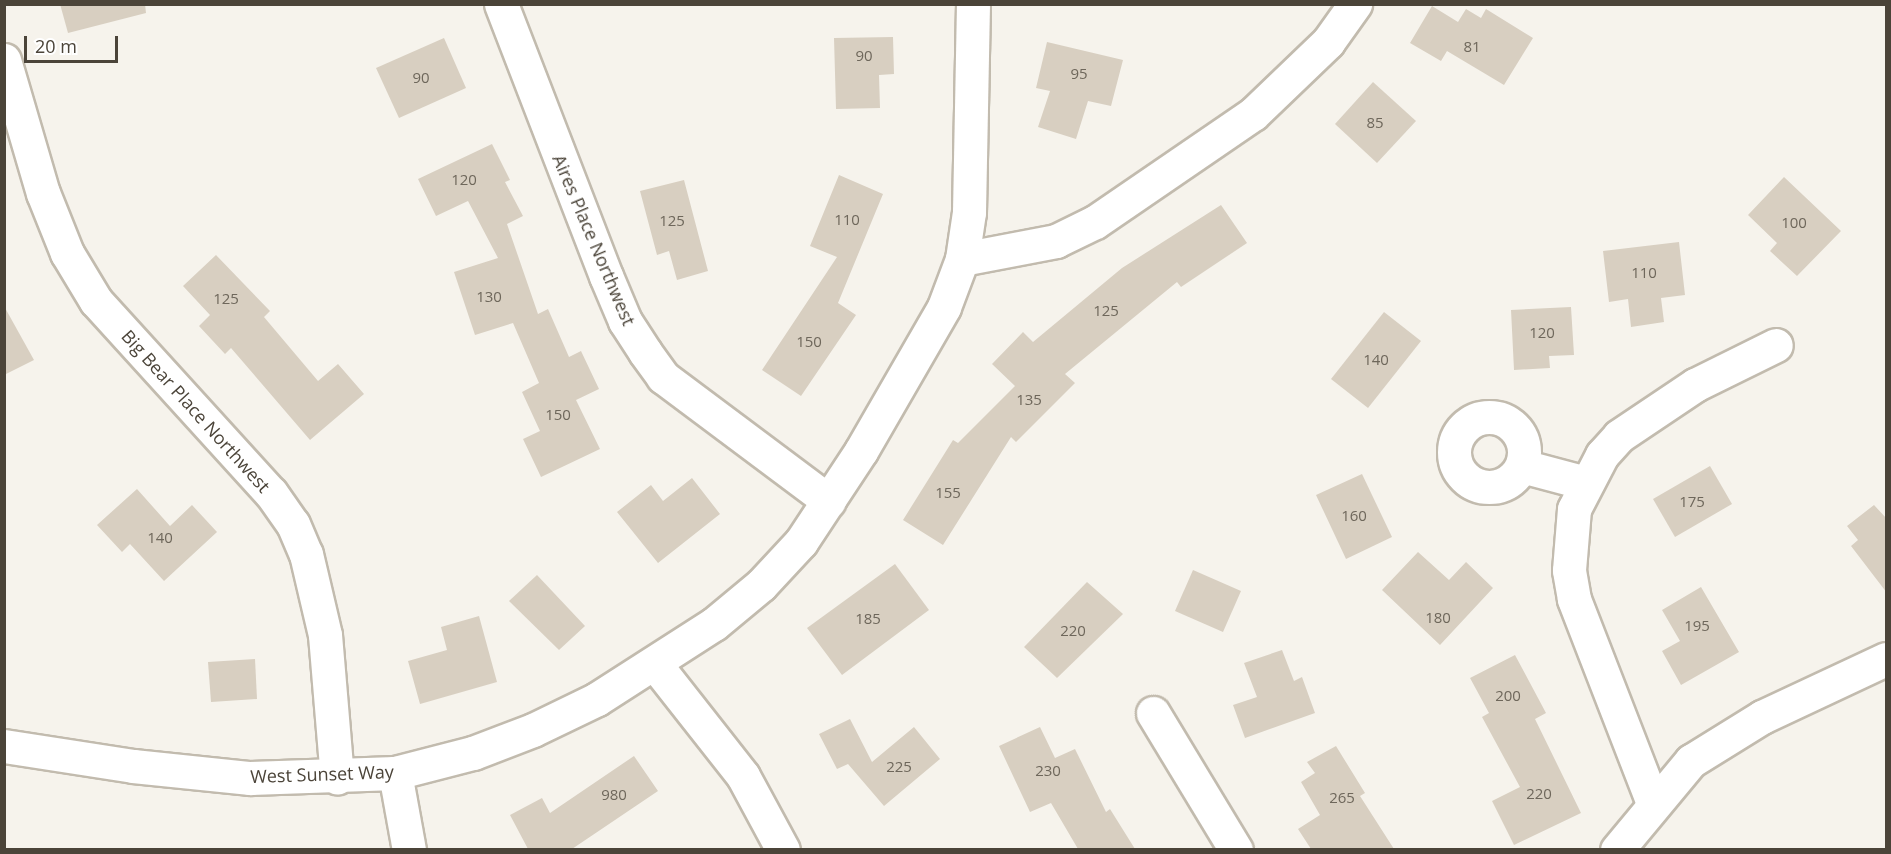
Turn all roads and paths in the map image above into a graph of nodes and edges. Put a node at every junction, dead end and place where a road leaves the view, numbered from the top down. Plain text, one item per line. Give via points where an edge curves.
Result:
1 (501, 4) edge
2 (973, 4) edge
3 (1355, 4) edge
4 (4, 60) edge
5 (962, 259) junction
6 (1776, 345) dead end
7 (1522, 466) dead end
8 (1586, 483) junction
9 (829, 501) junction
10 (1887, 659) edge
11 (655, 664) junction
12 (1153, 713) dead end
13 (4, 746) edge
14 (395, 773) junction
15 (337, 777) junction
16 (1653, 803) junction
17 (409, 849) edge
18 (783, 849) edge
19 (1236, 849) edge
20 (1617, 849) edge

1 - 9 street, Aires Place Northwest via 606,276 625,321 645,352 663,377
2 - 5 street, West Sunset Way via 969,212
3 - 5 street via 1328,42 1253,114 1095,222 1056,241
4 - 15 street, Big Bear Place Northwest via 43,193 67,253 96,302 271,493 293,524 306,554 325,635
5 - 9 street, West Sunset Way via 944,307
6 - 8 street via 1695,386 1619,435
7 - 8 street
8 - 16 street via 1574,508 1570,540 1574,599
9 - 11 street, West Sunset Way via 801,542 761,585 714,624
10 - 16 street via 1725,738 1691,761
11 - 14 street, West Sunset Way via 597,699 533,730 473,753
11 - 18 street via 743,776
12 - 19 street
13 - 15 street, West Sunset Way via 134,766 250,778
14 - 15 street, West Sunset Way
14 - 17 street
16 - 20 street

